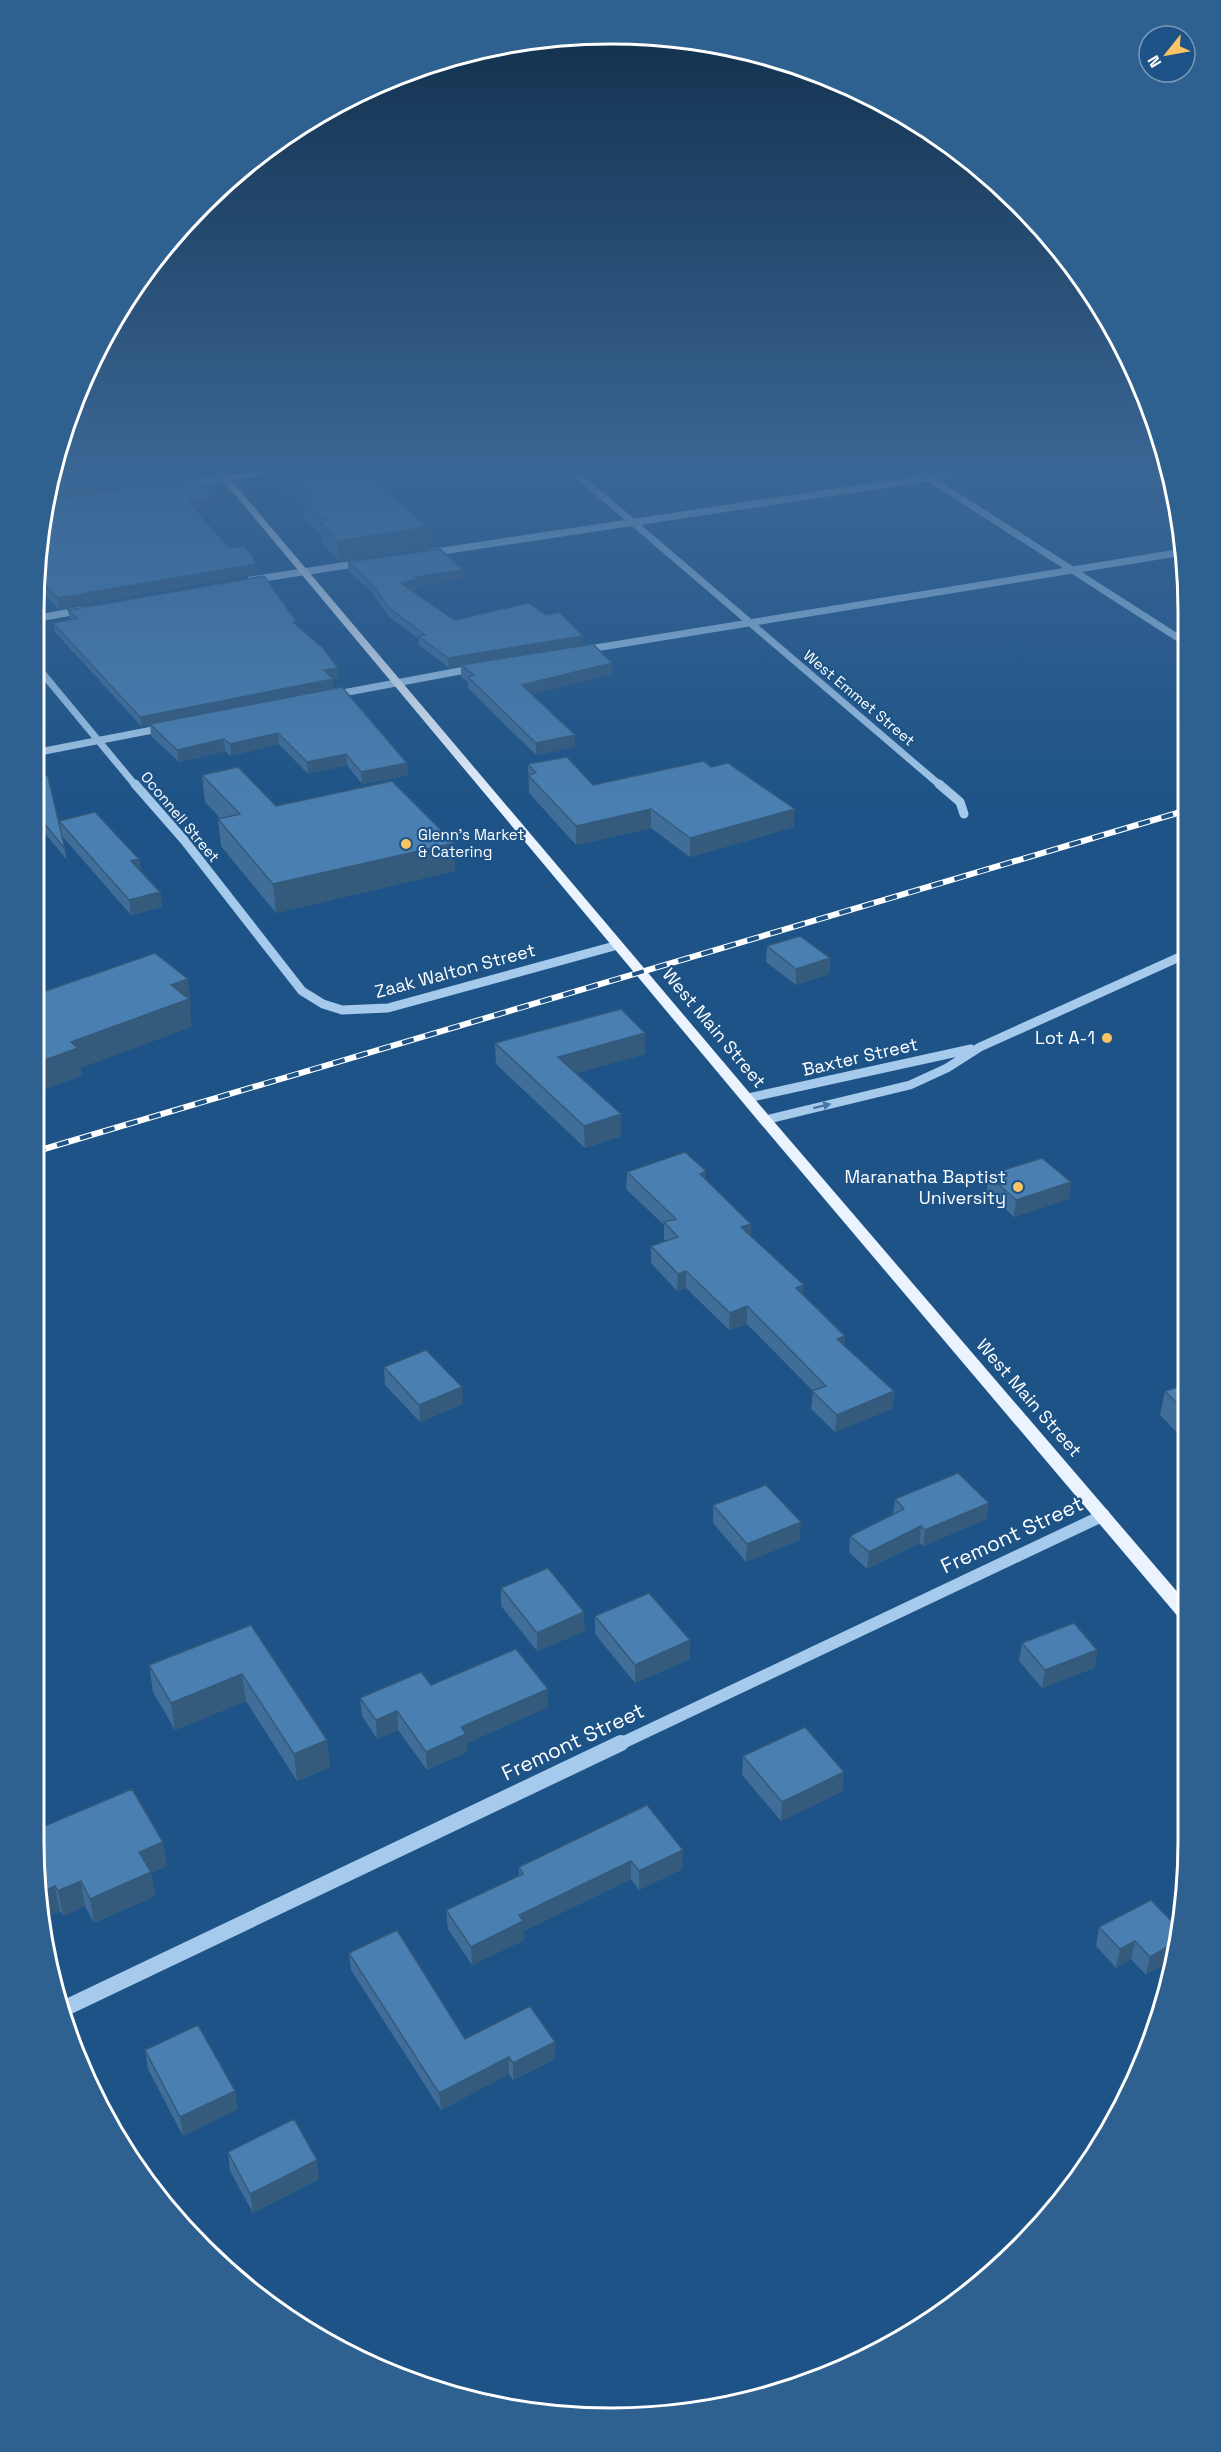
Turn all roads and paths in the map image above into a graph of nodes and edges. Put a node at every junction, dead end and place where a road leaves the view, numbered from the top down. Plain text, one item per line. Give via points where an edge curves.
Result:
1 (250, 580) edge
2 (311, 580) edge
3 (701, 580) edge
4 (1013, 580) edge
5 (1086, 580) edge
6 (246, 581) edge
7 (93, 608) edge
8 (44, 617) edge
9 (750, 623) junction
10 (1178, 638) edge
11 (574, 651) edge
12 (482, 667) edge
13 (44, 675) edge
14 (396, 682) junction
15 (326, 696) edge
16 (177, 725) edge
17 (97, 741) junction
18 (44, 751) edge
19 (964, 814) dead end
20 (618, 945) junction
21 (1178, 958) edge
22 (302, 992) joint
23 (980, 1047) junction
24 (748, 1098) junction
25 (765, 1120) junction
26 (1104, 1515) junction
27 (1178, 1604) edge
28 (69, 2006) edge

1 - 6 street
2 - 14 main road, West Main Street
3 - 9 street, West Emmet Street
4 - 9 street
5 - 10 street
7 - 8 street
9 - 11 street
9 - 19 street, West Emmet Street via 960,802
12 - 14 street
13 - 17 street, Oconnell Street
14 - 15 street
14 - 20 main road, West Main Street
16 - 17 street
17 - 18 street
17 - 22 street, Oconnell Street via 184,840
20 - 22 street, Zaak Walton Street via 388,1008 354,1012 328,1008
20 - 24 main road, West Main Street
21 - 23 street, Baxter Street
23 - 24 street, Baxter Street
25 -> 23 street, Baxter Street via 910,1085
24 - 25 main road, West Main Street
25 - 26 main road, West Main Street
26 - 27 main road, West Main Street
26 - 28 street, Fremont Street

